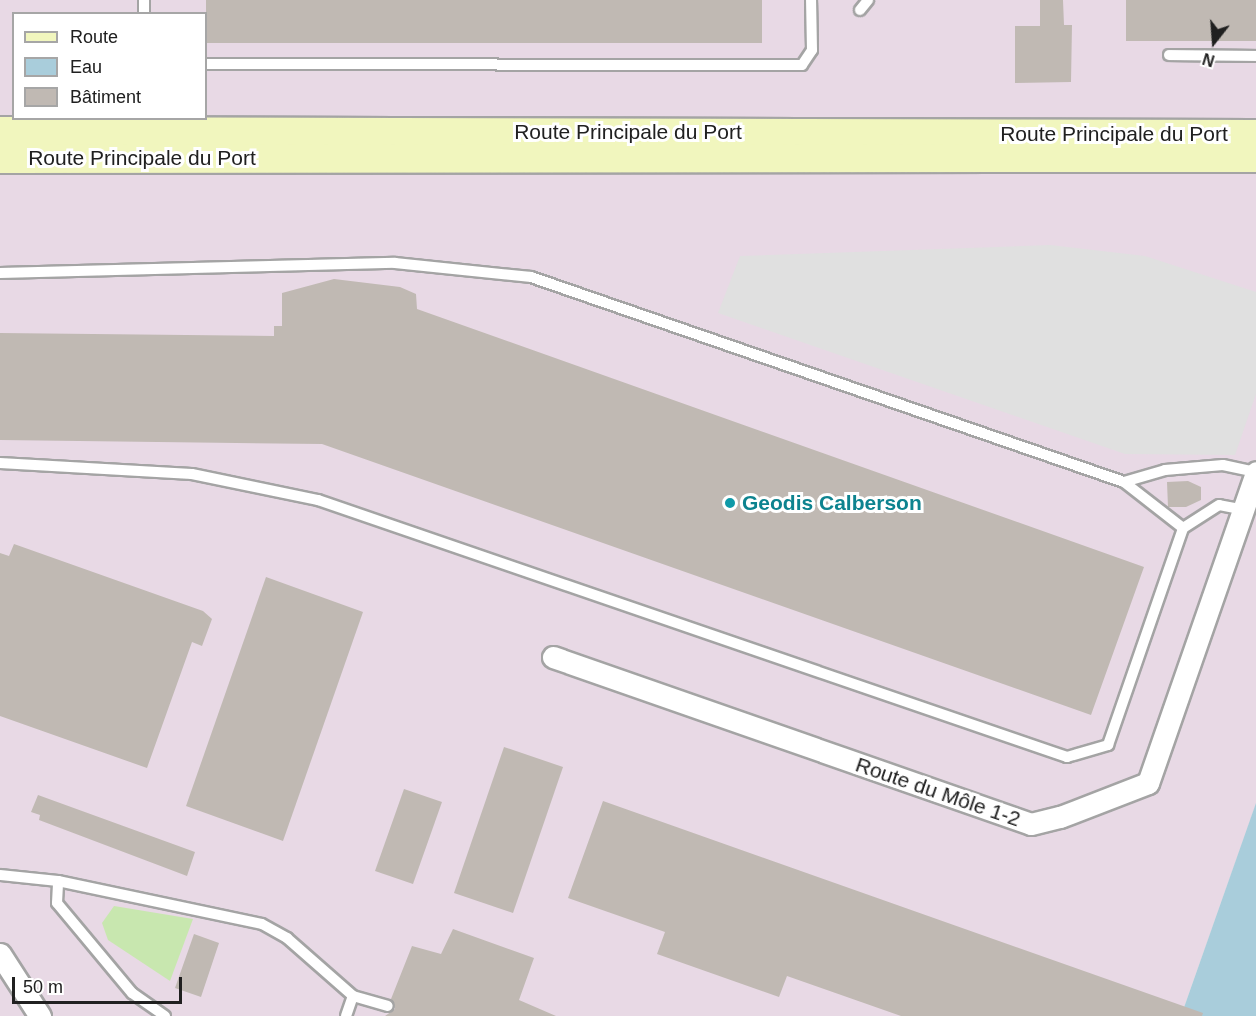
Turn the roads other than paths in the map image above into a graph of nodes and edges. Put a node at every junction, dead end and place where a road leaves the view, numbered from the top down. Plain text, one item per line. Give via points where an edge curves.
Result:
1 (811, 0) edge
2 (868, 0) edge
3 (860, 10) dead end
4 (1169, 56) dead end
5 (1256, 56) edge
6 (207, 64) edge
7 (0, 131) edge
8 (1256, 134) edge
9 (1256, 158) edge
10 (0, 159) edge
11 (0, 273) edge
12 (0, 463) edge
13 (1256, 472) edge
14 (1124, 482) junction
15 (1245, 510) junction
16 (1183, 528) junction
17 (553, 657) dead end
18 (0, 875) edge
19 (58, 881) junction
20 (0, 954) edge
21 (353, 996) junction
22 (388, 1006) dead end
23 (40, 1016) edge
24 (165, 1016) edge
25 (346, 1016) edge

1 - 6 lane via 812,50 802,65
2 - 3 lane
4 - 5 lane
7 - 8 main road, Route Principale du Port
9 - 10 main road, Route Principale du Port
11 - 14 lane via 395,263 531,277
12 - 16 lane via 192,474 318,500 1067,758 1108,745
13 - 14 lane via 1223,465 1166,470
13 - 15 street, Route du Môle 1-2
14 - 16 lane
15 - 16 lane via 1219,505
15 - 17 street, Route du Môle 1-2 via 1148,783 1030,824
18 - 19 lane
19 - 21 lane via 262,924 287,938
19 - 24 lane via 57,903 132,993
20 - 23 street
21 - 22 lane
21 - 25 lane

